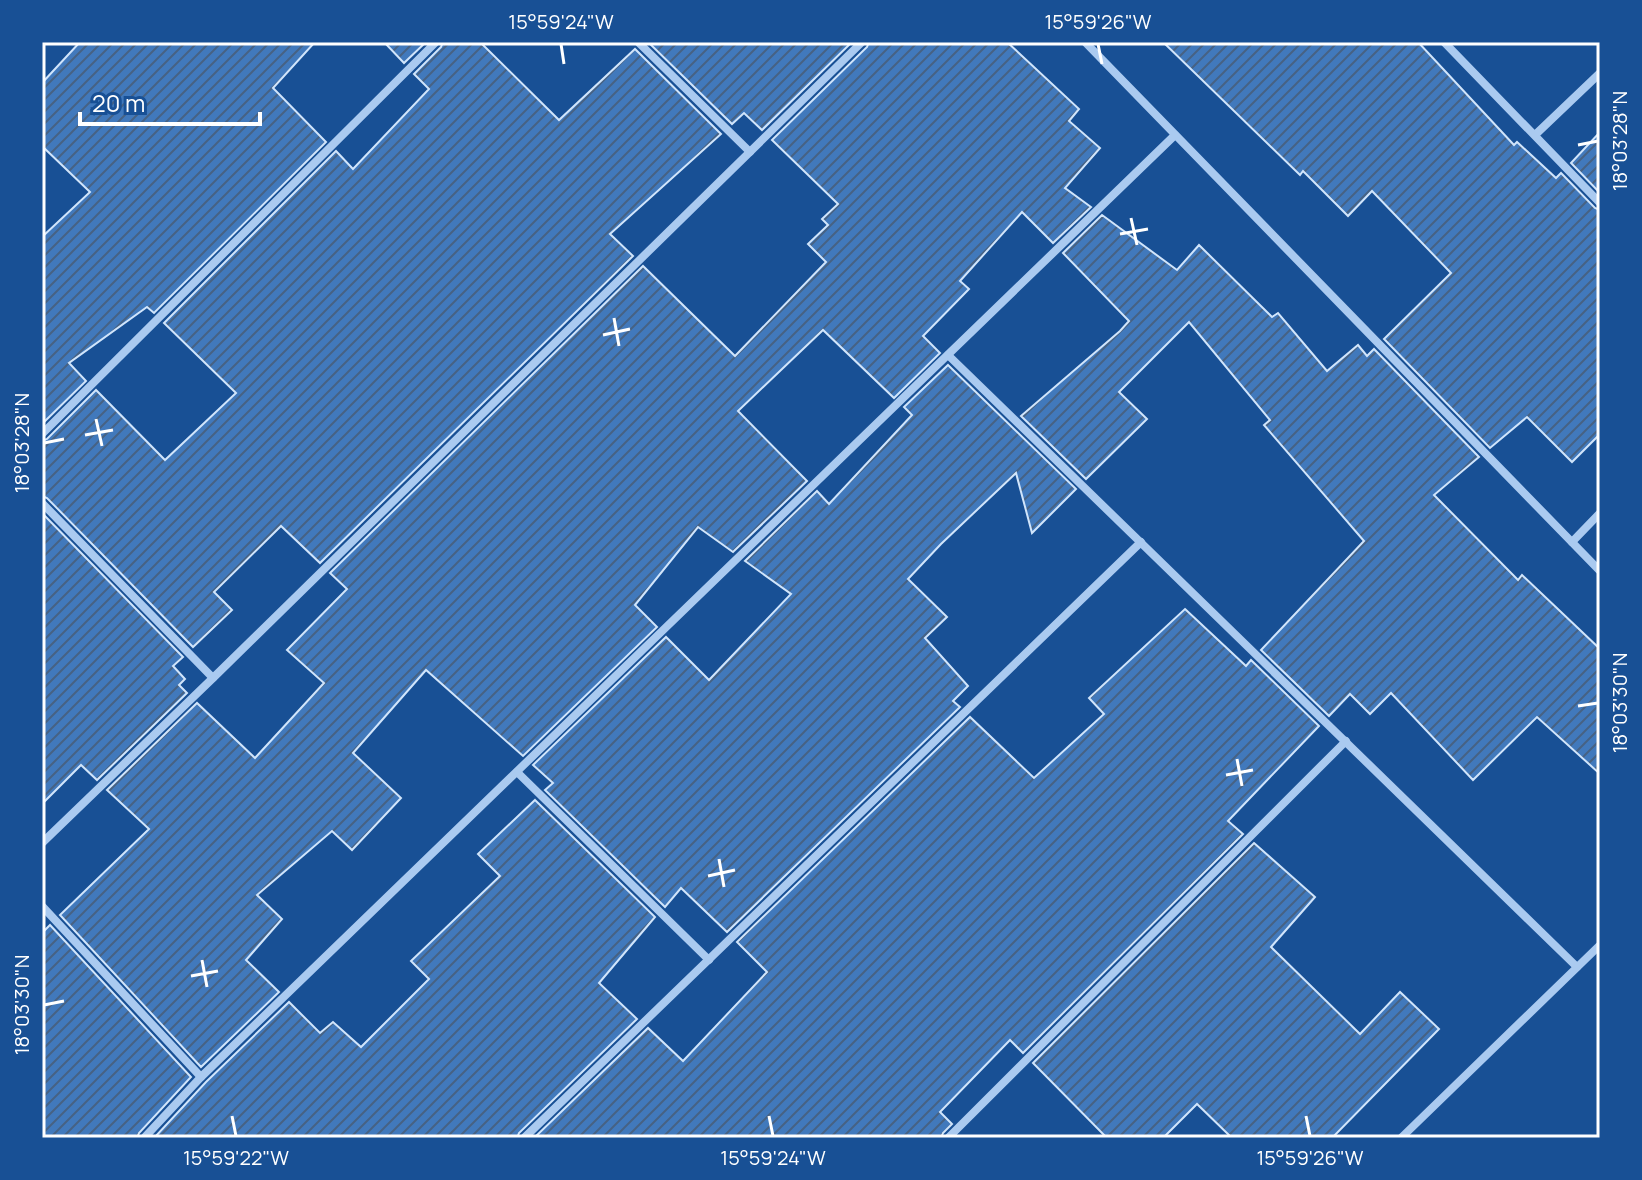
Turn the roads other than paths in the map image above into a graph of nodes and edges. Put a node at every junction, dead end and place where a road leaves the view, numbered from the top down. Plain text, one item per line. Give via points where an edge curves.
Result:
1 (436, 42) edge
2 (638, 42) edge
3 (862, 42) edge
4 (1085, 42) edge
5 (1444, 42) edge
6 (1600, 73) edge
7 (1175, 135) junction
8 (1535, 135) junction
9 (750, 152) junction
10 (1600, 203) edge
11 (948, 355) junction
12 (42, 434) edge
13 (42, 503) edge
14 (1600, 513) edge
15 (1141, 542) junction
16 (1572, 542) junction
17 (1600, 571) edge
18 (213, 678) junction
19 (1346, 741) junction
20 (517, 772) junction
21 (42, 843) edge
22 (42, 906) edge
23 (1600, 945) edge
24 (709, 960) junction
25 (1577, 967) junction
26 (201, 1077) junction
27 (144, 1138) edge
28 (524, 1138) edge
29 (948, 1138) edge
30 (1401, 1138) edge

1 - 12 street
2 - 9 street
3 - 9 street
4 - 7 street
5 - 8 street
6 - 8 street
7 - 11 street
7 - 16 street
8 - 10 street
9 - 18 street
11 - 15 street
11 - 20 street
13 - 18 street
14 - 16 street
15 - 19 street
15 - 24 street
16 - 17 street
18 - 21 street
19 - 25 street
19 - 29 street
20 - 24 street
20 - 26 street
22 - 26 street
23 - 25 street
24 - 28 street
25 - 30 street
26 - 27 street

